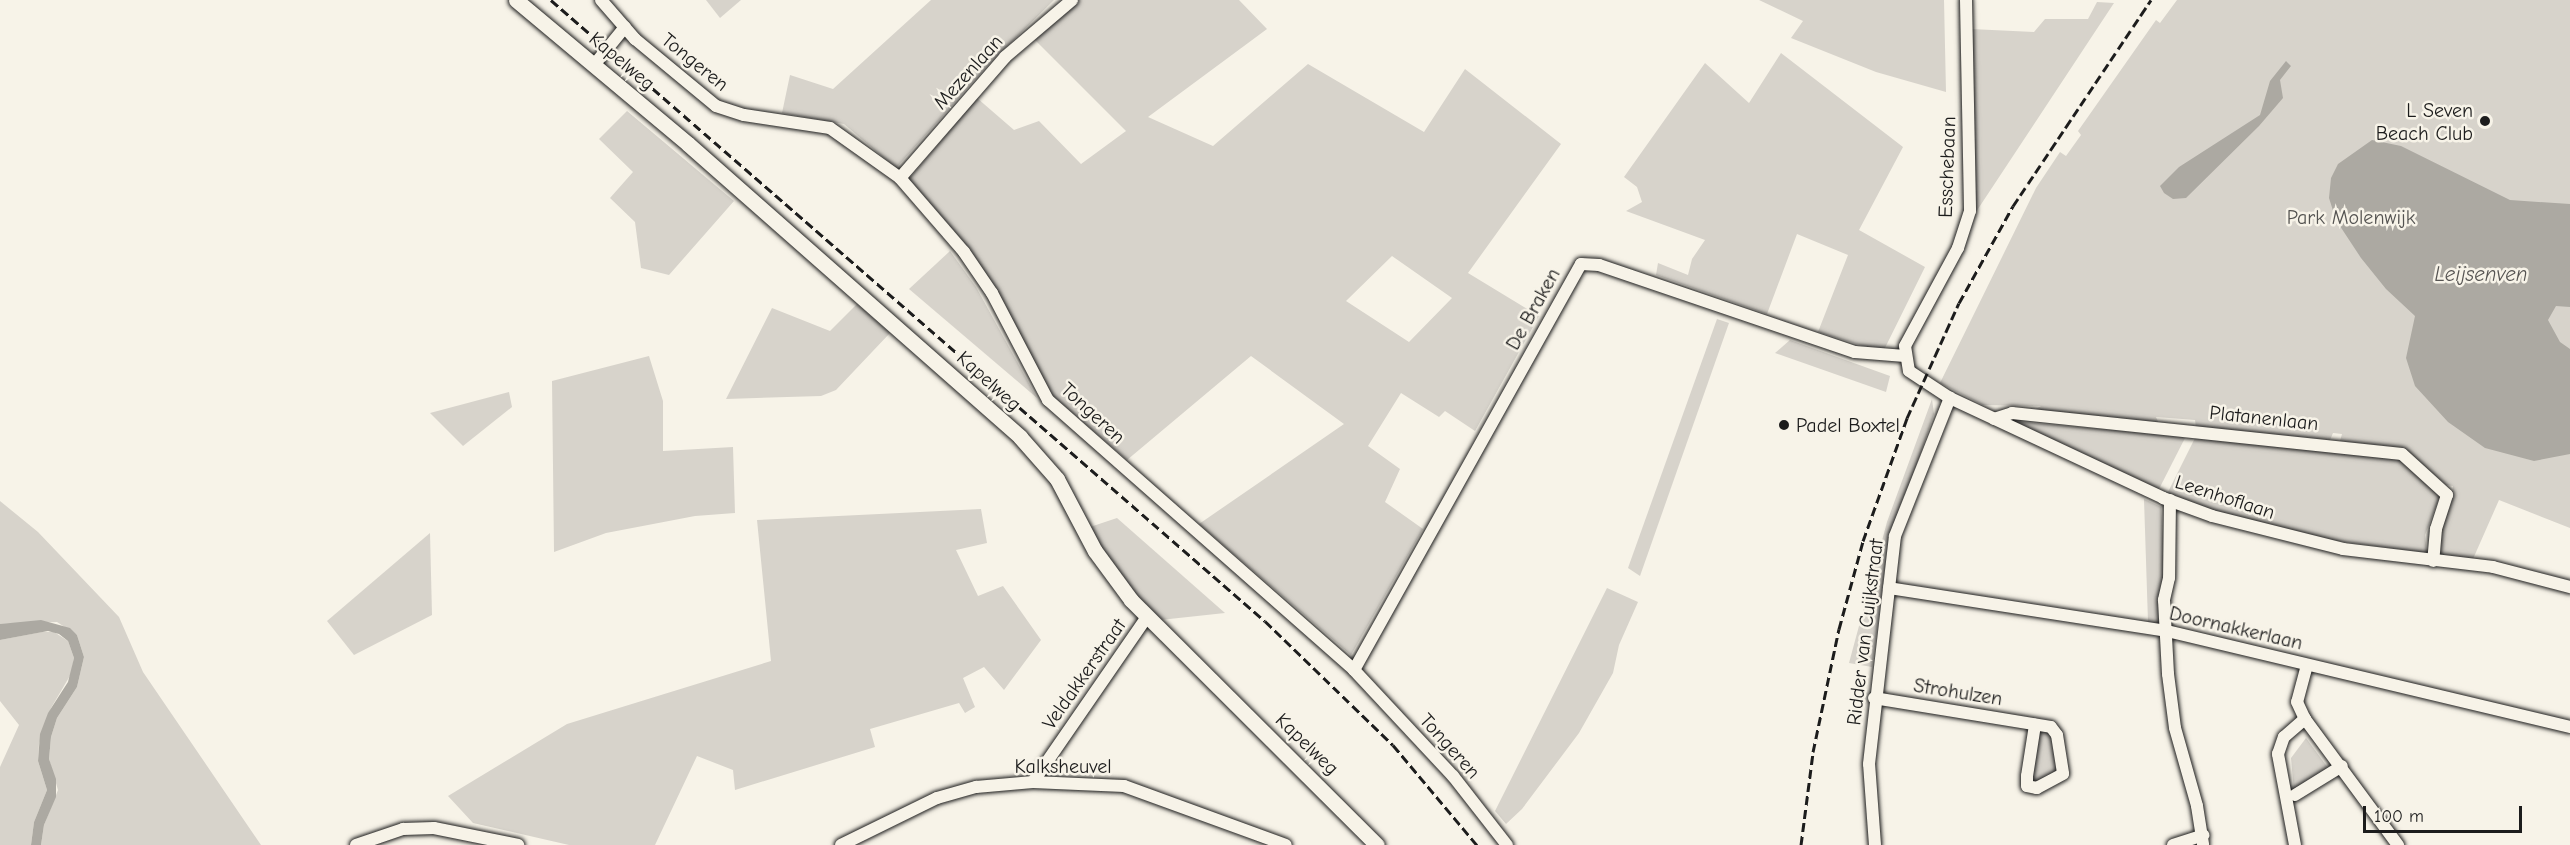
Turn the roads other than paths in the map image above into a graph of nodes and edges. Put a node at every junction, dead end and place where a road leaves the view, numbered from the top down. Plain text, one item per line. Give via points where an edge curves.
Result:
1 (516, 0) edge
2 (601, 0) edge
3 (1072, 0) edge
4 (1966, 0) edge
5 (625, 27) junction
6 (594, 65) junction
7 (900, 178) junction
8 (1905, 356) junction
9 (1950, 398) junction
10 (1994, 419) junction
11 (2170, 500) junction
12 (2433, 561) junction
13 (2570, 586) edge
14 (1889, 588) junction
15 (1147, 617) junction
16 (2167, 631) junction
17 (2307, 665) junction
18 (1354, 670) junction
19 (1875, 699) junction
20 (2305, 719) junction
21 (2035, 725) junction
22 (2570, 727) edge
23 (2342, 766) junction
24 (1033, 782) junction
25 (2295, 795) dead end
26 (2203, 840) edge
27 (356, 845) edge
28 (518, 845) edge
29 (841, 845) edge
30 (1286, 845) edge
31 (1377, 845) edge
32 (1507, 845) edge
33 (1875, 845) edge
34 (2173, 845) edge
35 (2295, 845) edge
36 (2398, 845) edge

1 - 6 main road, Kapelweg
2 - 5 street, Tongeren
3 - 7 street, Mezenlaan via 1005,57
4 - 8 street, Esschebaan via 1970,211 1958,248 1909,336
5 - 6 street
5 - 7 street, Tongeren via 689,87 716,106 744,116 830,128
6 - 15 main road, Kapelweg via 975,395 1032,450 1063,487 1106,567
7 - 18 street, Tongeren via 964,252 992,293 1048,400
8 - 9 street, Leenhoflaan via 1909,372
8 - 18 street, De Braken via 1855,352 1599,265 1581,264
9 - 10 street, Leenhoflaan
9 - 14 street, Ridder van Cuijkstraat via 1895,536
10 - 11 street, Leenhoflaan
10 - 12 street, Platanenlaan via 2012,413 2403,454 2447,495 2436,529
11 - 12 street, Leenhoflaan via 2280,536
11 - 16 street via 2169,578 2164,600
12 - 13 street, Leenhoflaan via 2493,567
14 - 16 street, Doornakkerlaan
14 - 19 street, Ridder van Cuijkstraat
15 - 24 street, Veldakkerstraat
15 - 31 main road, Kapelweg
16 - 17 street, Doornakkerlaan
16 - 26 street via 2175,728
17 - 20 street via 2297,702
17 - 22 street, Doornakkerlaan
18 - 32 street, Tongeren via 1453,776
19 - 21 street, Strohulzen
19 - 33 street, Ridder van Cuijkstraat via 1869,800
20 - 23 street
20 - 35 street via 2284,736 2278,754
21 - 21 street, Strohulzen via 2055,730 2063,767 2058,777 2037,788 2027,786
23 - 25 street
23 - 36 street
24 - 29 street, Kalksheuvel via 976,787 937,798
24 - 30 street, Kalksheuvel via 1124,786
26 - 34 street
27 - 28 street via 386,833 424,828

